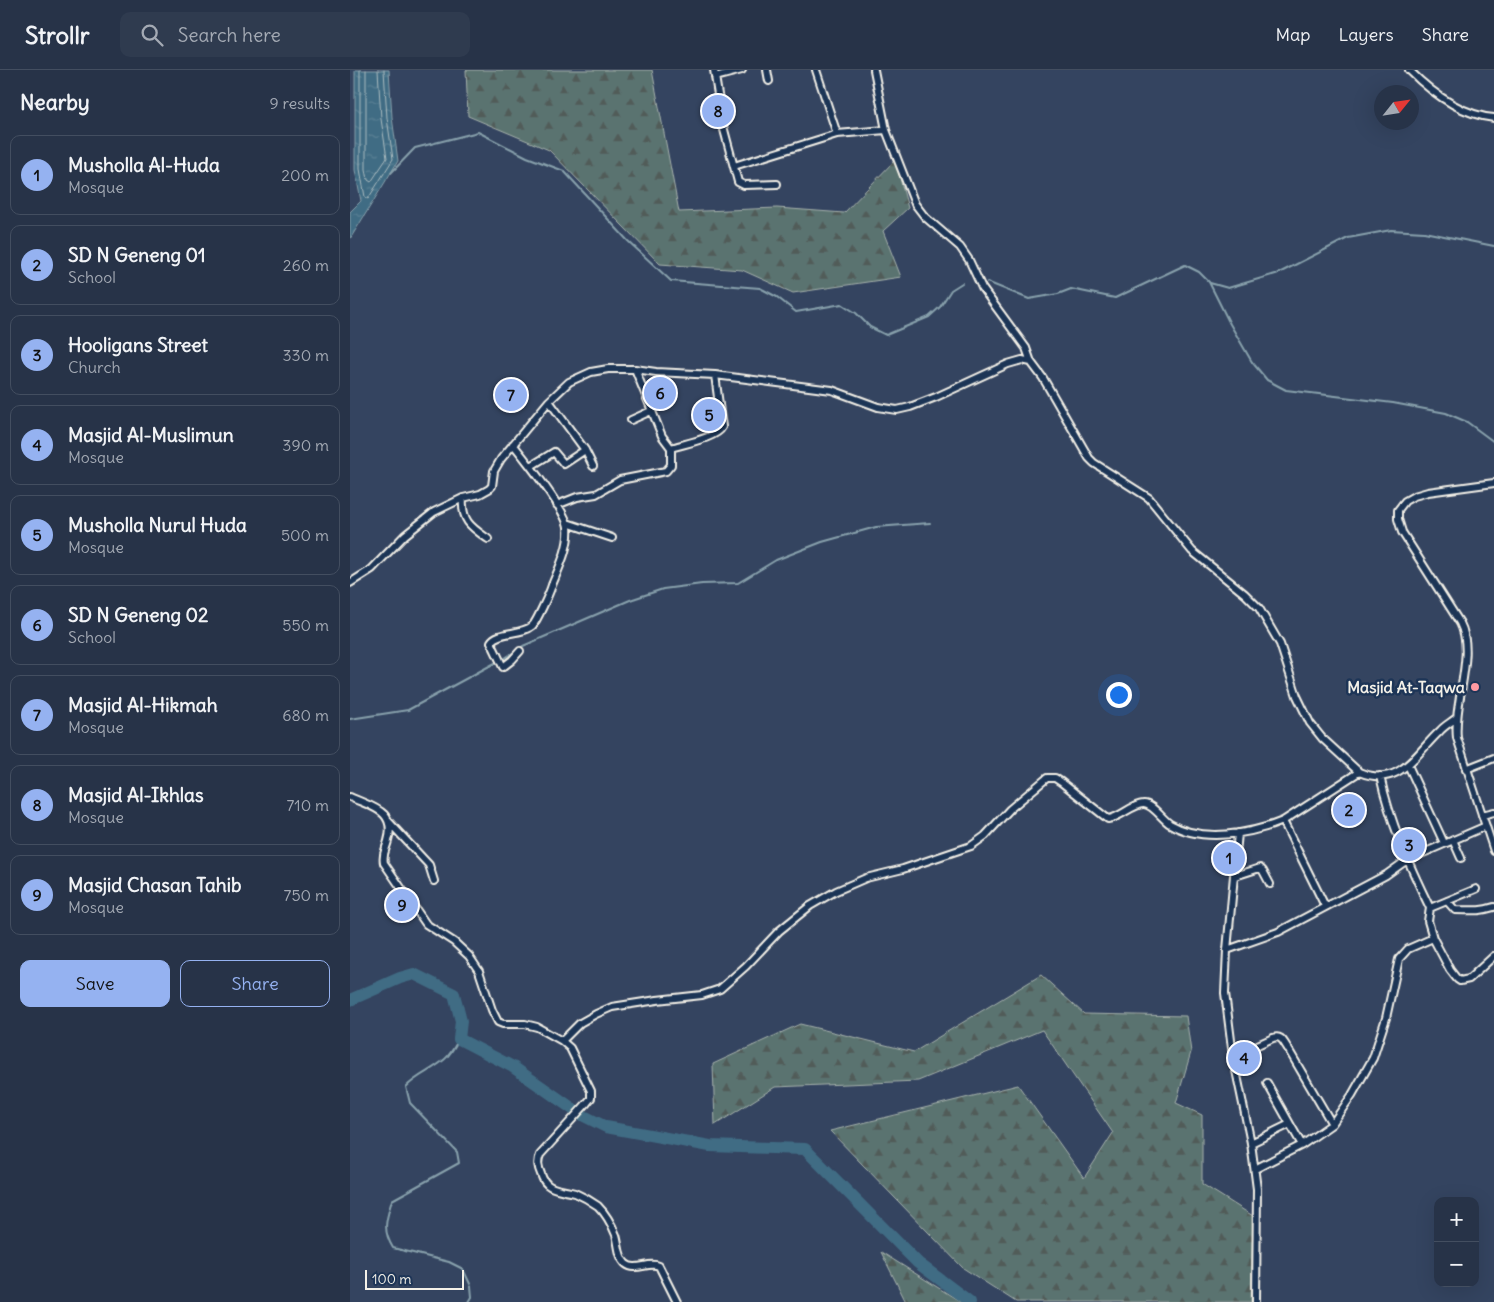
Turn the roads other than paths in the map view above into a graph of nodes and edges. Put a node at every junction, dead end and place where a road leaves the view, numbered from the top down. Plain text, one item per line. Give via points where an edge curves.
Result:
1 (742, 70) edge
2 (767, 70) edge
3 (816, 70) edge
4 (874, 70) edge
5 (1409, 70) edge
6 (714, 74) edge
7 (769, 81) dead end
8 (1494, 118) edge
9 (886, 130) junction
10 (837, 134) junction
11 (734, 166) junction
12 (777, 184) dead end
13 (1031, 362) junction
14 (635, 369) junction
15 (715, 375) junction
16 (549, 401) junction
17 (651, 411) junction
18 (631, 420) dead end
19 (513, 444) junction
20 (672, 448) junction
21 (585, 450) junction
22 (531, 466) junction
23 (593, 466) dead end
24 (1494, 483) edge
25 (463, 498) junction
26 (557, 505) junction
27 (567, 524) junction
28 (612, 538) dead end
29 (488, 539) dead end
30 (350, 583) edge
31 (520, 651) dead end
32 (1456, 719) junction
33 (1494, 758) edge
34 (1408, 765) junction
35 (1466, 769) junction
36 (1359, 772) junction
37 (1380, 776) junction
38 (350, 797) edge
39 (1494, 812) edge
40 (1482, 816) junction
41 (1283, 821) junction
42 (389, 822) junction
43 (1486, 826) junction
44 (1238, 833) junction
45 (1453, 840) junction
46 (1444, 844) junction
47 (1494, 851) edge
48 (1462, 858) dead end
49 (1407, 860) junction
50 (1235, 876) junction
51 (434, 881) dead end
52 (1270, 884) dead end
53 (1476, 889) dead end
54 (1447, 901) junction
55 (1326, 906) junction
56 (1494, 907) edge
57 (1430, 908) junction
58 (1433, 938) junction
59 (1227, 950) junction
60 (1494, 956) edge
61 (562, 1041) junction
62 (1233, 1056) junction
63 (1267, 1083) dead end
64 (1290, 1124) junction
65 (1332, 1124) junction
66 (1251, 1143) junction
67 (1302, 1146) junction
68 (1255, 1169) junction
69 (677, 1302) edge
70 (1256, 1302) edge

1 - 6 street
2 - 7 street
3 - 10 street
4 - 9 street
5 - 8 street via 1442,98
6 - 11 street
9 - 10 street
9 - 13 street via 915,204 960,247 982,288 1026,348
10 - 11 street
11 - 12 street via 738,182 742,185
13 - 15 street via 1022,360 1008,364 901,410 878,406 832,390
13 - 36 street via 1089,458 1150,498 1192,551 1259,608 1280,644 1297,696 1310,723
14 - 15 street
14 - 16 street via 580,376
14 - 17 street
15 - 20 street via 722,427 713,435
16 - 19 street
16 - 21 street
17 - 18 street
17 - 20 street via 662,436
19 - 22 street
19 - 25 street via 497,465 490,488
20 - 26 street via 672,465 666,471 620,480 596,494
21 - 22 street via 564,464 554,452
21 - 23 street
22 - 26 street
24 - 32 street via 1414,496 1400,506 1397,515 1402,532 1465,636 1466,656
25 - 29 street via 467,522
25 - 30 street via 425,519 372,569
26 - 27 street
27 - 28 street
27 - 31 street via 564,550 534,625 515,634 495,637 491,642 503,667
32 - 34 street via 1439,731
32 - 35 street via 1457,738
33 - 35 street
34 - 37 street
34 - 46 street
35 - 40 street
36 - 37 street
36 - 41 street
37 - 49 street via 1396,834
38 - 42 street via 377,808
39 - 40 street
40 - 43 street
41 - 44 street
41 - 55 street
42 - 51 street via 429,865
42 - 61 street via 384,863 426,924 469,956 479,971 496,1020 503,1024 537,1027
43 - 45 street
43 - 47 street
44 - 50 street
44 - 61 street via 1207,834 1178,828 1145,804 1108,819 1061,782 1047,778 971,846 866,878 810,906 779,931 720,989 702,996 612,1007 580,1024
45 - 46 street
45 - 48 street
46 - 49 street
49 - 55 street via 1386,875
49 - 57 street
50 - 52 street via 1260,868
50 - 59 street
53 - 54 street
54 - 56 street via 1455,910 1480,912
54 - 57 street
55 - 59 street via 1278,932
57 - 58 street via 1428,922
58 - 60 street via 1450,970 1460,981 1469,979
58 - 65 street via 1408,949 1399,959 1373,1058
59 - 62 street via 1226,992
61 - 69 street via 573,1054 591,1096 540,1155 538,1166 542,1179 553,1189 573,1193 597,1206 610,1221 624,1262 635,1267 659,1266
62 - 65 street via 1276,1037 1281,1038
62 - 66 street
63 - 64 street
64 - 66 street
64 - 67 street
65 - 67 street
66 - 68 street
67 - 68 street
68 - 70 street

